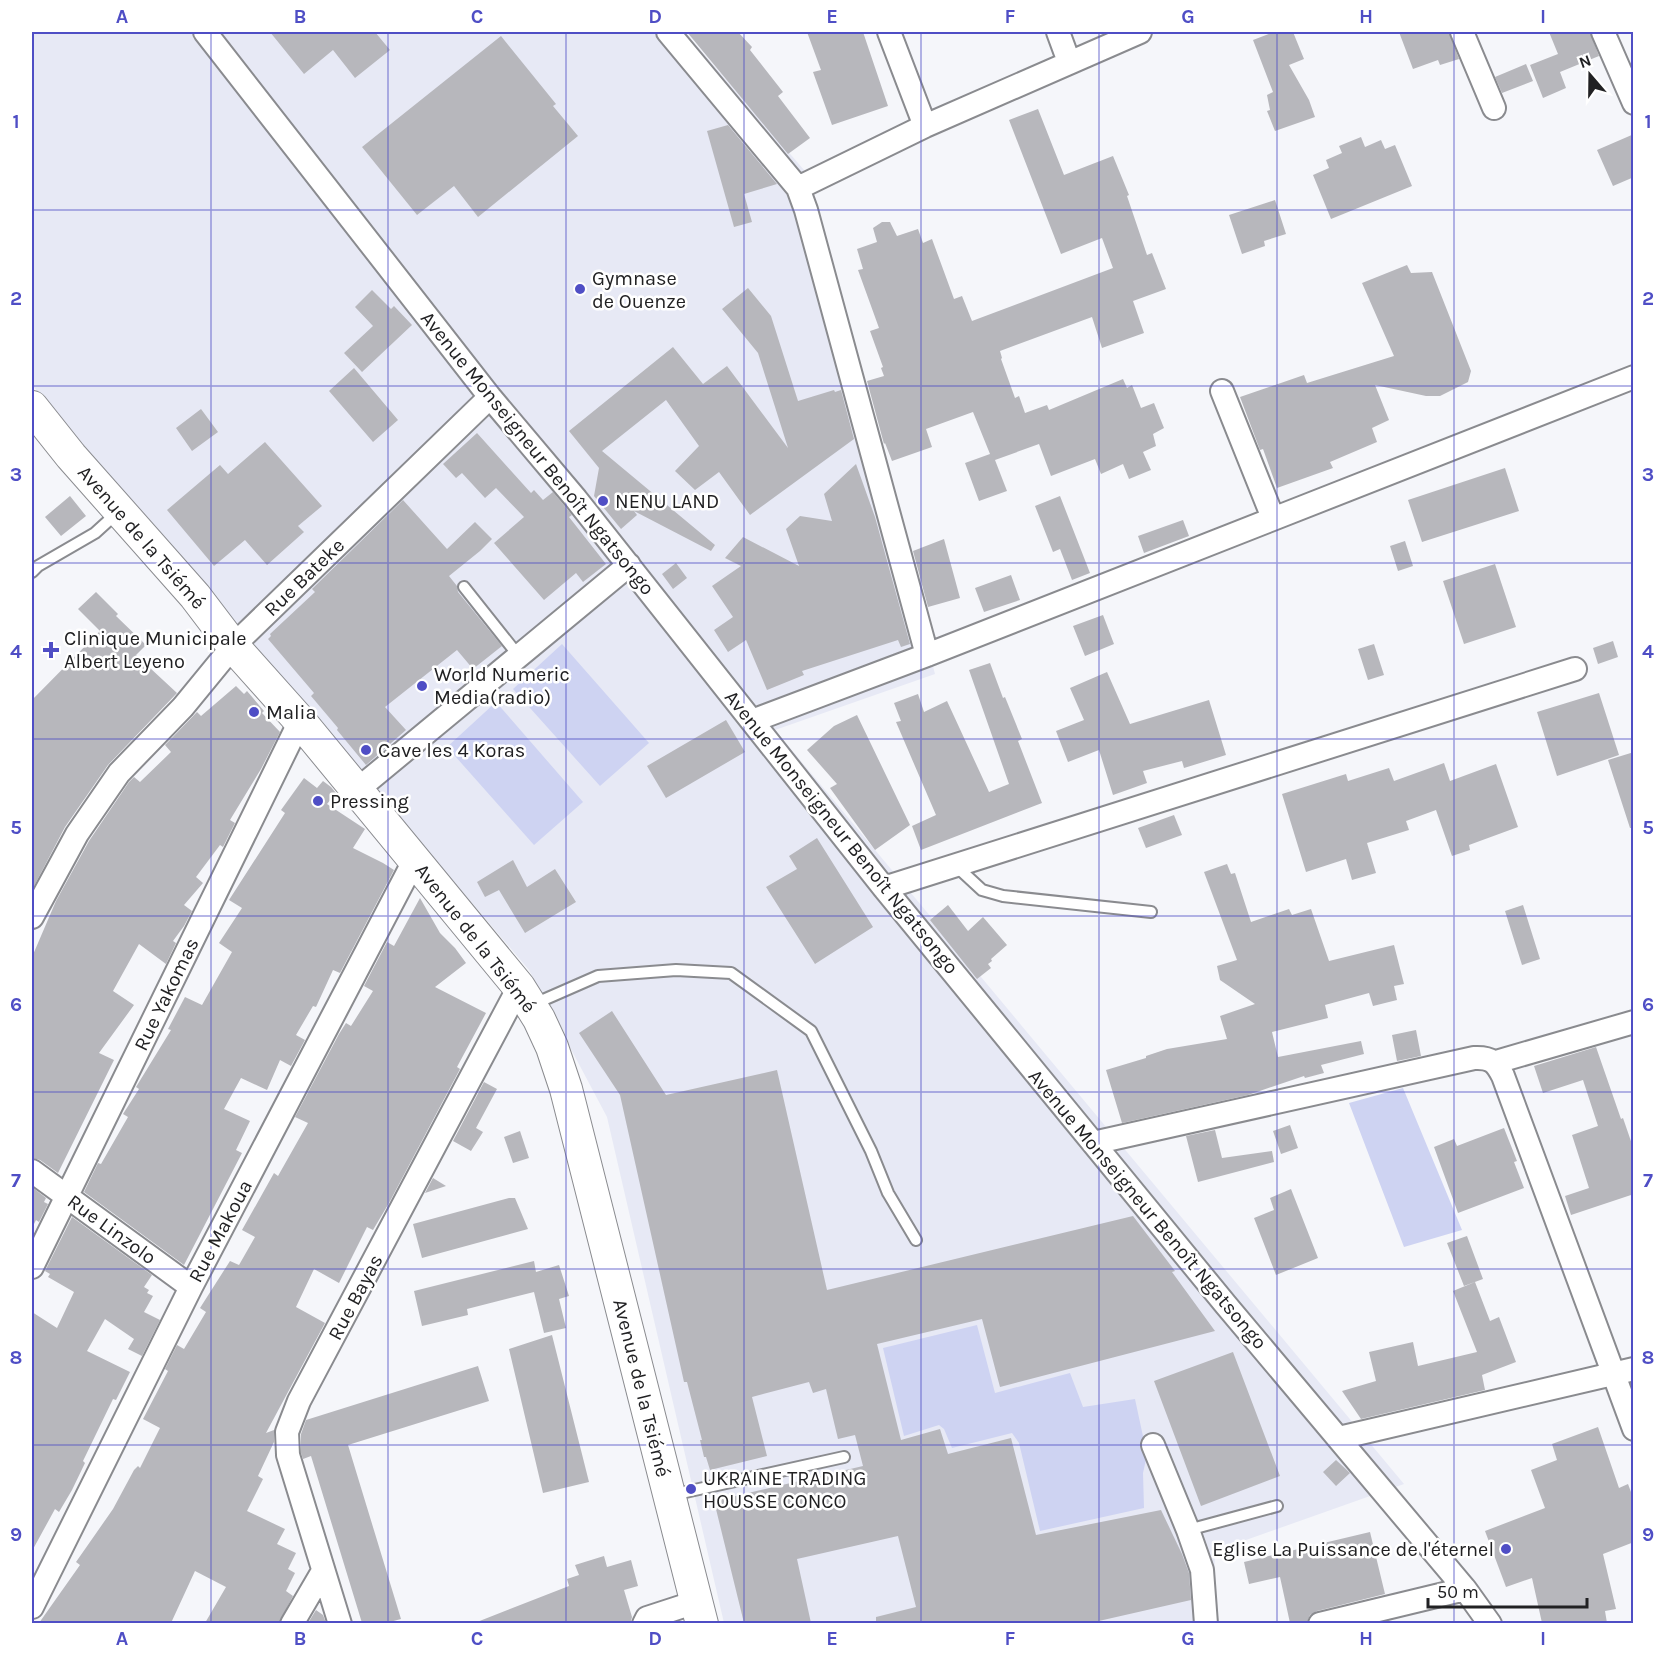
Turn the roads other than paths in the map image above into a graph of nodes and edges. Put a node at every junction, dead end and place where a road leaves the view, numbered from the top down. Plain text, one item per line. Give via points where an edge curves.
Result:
1 (206, 32) edge
2 (668, 32) edge
3 (889, 32) edge
4 (1058, 32) edge
5 (1140, 32) edge
6 (1462, 32) edge
7 (1603, 32) edge
8 (1069, 62) junction
9 (1634, 103) edge
10 (1494, 108) dead end
11 (925, 126) junction
12 (798, 188) junction
13 (1634, 377) edge
14 (1222, 391) dead end
15 (490, 397) junction
16 (32, 407) edge
17 (120, 510) junction
18 (1273, 518) junction
19 (629, 565) junction
20 (32, 572) edge
21 (464, 587) dead end
22 (233, 646) junction
23 (518, 655) junction
24 (927, 655) junction
25 (1575, 669) dead end
26 (300, 721) junction
27 (752, 721) junction
28 (357, 790) junction
29 (415, 859) junction
30 (954, 865) junction
31 (884, 888) junction
32 (1151, 912) dead end
33 (32, 917) edge
34 (525, 996) junction
35 (1634, 1022) edge
36 (1496, 1062) junction
37 (1093, 1143) junction
38 (32, 1172) edge
39 (68, 1197) junction
40 (916, 1240) dead end
41 (32, 1267) edge
42 (191, 1287) junction
43 (1623, 1371) edge
44 (1634, 1429) edge
45 (1339, 1438) junction
46 (1153, 1445) dead end
47 (844, 1457) dead end
48 (669, 1496) junction
49 (1277, 1506) dead end
50 (1188, 1530) junction
51 (323, 1571) junction
52 (1465, 1589) junction
53 (32, 1607) edge
54 (699, 1612) edge
55 (640, 1622) edge
56 (292, 1623) edge
57 (340, 1623) edge
58 (1206, 1623) edge
59 (1320, 1623) edge
60 (1490, 1623) edge

1 - 15 street, Avenue Monseigneur Benoît Ngatsongo
2 - 12 street
3 - 11 street
4 - 8 street
5 - 8 street
6 - 10 street
7 - 9 street
8 - 11 street
11 - 12 street
12 - 24 street
13 - 18 street
14 - 18 street
15 - 19 street, Avenue Monseigneur Benoît Ngatsongo
15 - 22 street, Rue Bateke
16 - 17 main road, Avenue de la Tsiémé
17 - 20 lane via 95,533
17 - 22 main road, Avenue de la Tsiémé
18 - 24 street
19 - 23 street
19 - 27 street, Avenue Monseigneur Benoît Ngatsongo
21 - 23 lane
22 - 26 main road, Avenue de la Tsiémé
22 - 33 street, Rue Bateke via 183,707 119,773 78,834
23 - 28 street
24 - 27 street
25 - 30 street
26 - 28 main road, Avenue de la Tsiémé
26 - 39 street, Rue Yakomas
27 - 31 street, Avenue Monseigneur Benoît Ngatsongo
28 - 29 main road, Avenue de la Tsiémé
29 - 34 main road, Avenue de la Tsiémé
29 - 42 street, Rue Makoua
30 - 31 street
30 - 32 lane via 982,890 1003,896
31 - 37 street, Avenue Monseigneur Benoît Ngatsongo
34 - 40 lane via 598,976 676,970 731,973 811,1031 888,1193
34 - 48 main road, Avenue de la Tsiémé via 552,1047 566,1089
34 - 51 street, Rue Bayas via 299,1401 287,1431 288,1455
35 - 36 street
36 - 37 street via 1474,1058
36 - 43 street
37 - 45 street, Avenue Monseigneur Benoît Ngatsongo
38 - 39 street, Rue Linzolo
39 - 41 street, Rue Yakomas
39 - 42 street, Rue Linzolo
42 - 53 street, Rue Makoua
43 - 44 street
43 - 45 street
45 - 52 street, Avenue Monseigneur Benoît Ngatsongo
46 - 50 street
47 - 48 lane
48 - 54 main road, Avenue de la Tsiémé
49 - 50 lane
50 - 58 street via 1202,1570
51 - 56 street
51 - 57 street, Rue Bayas
52 - 59 street
52 - 60 street, Avenue Monseigneur Benoît Ngatsongo
54 - 55 street

